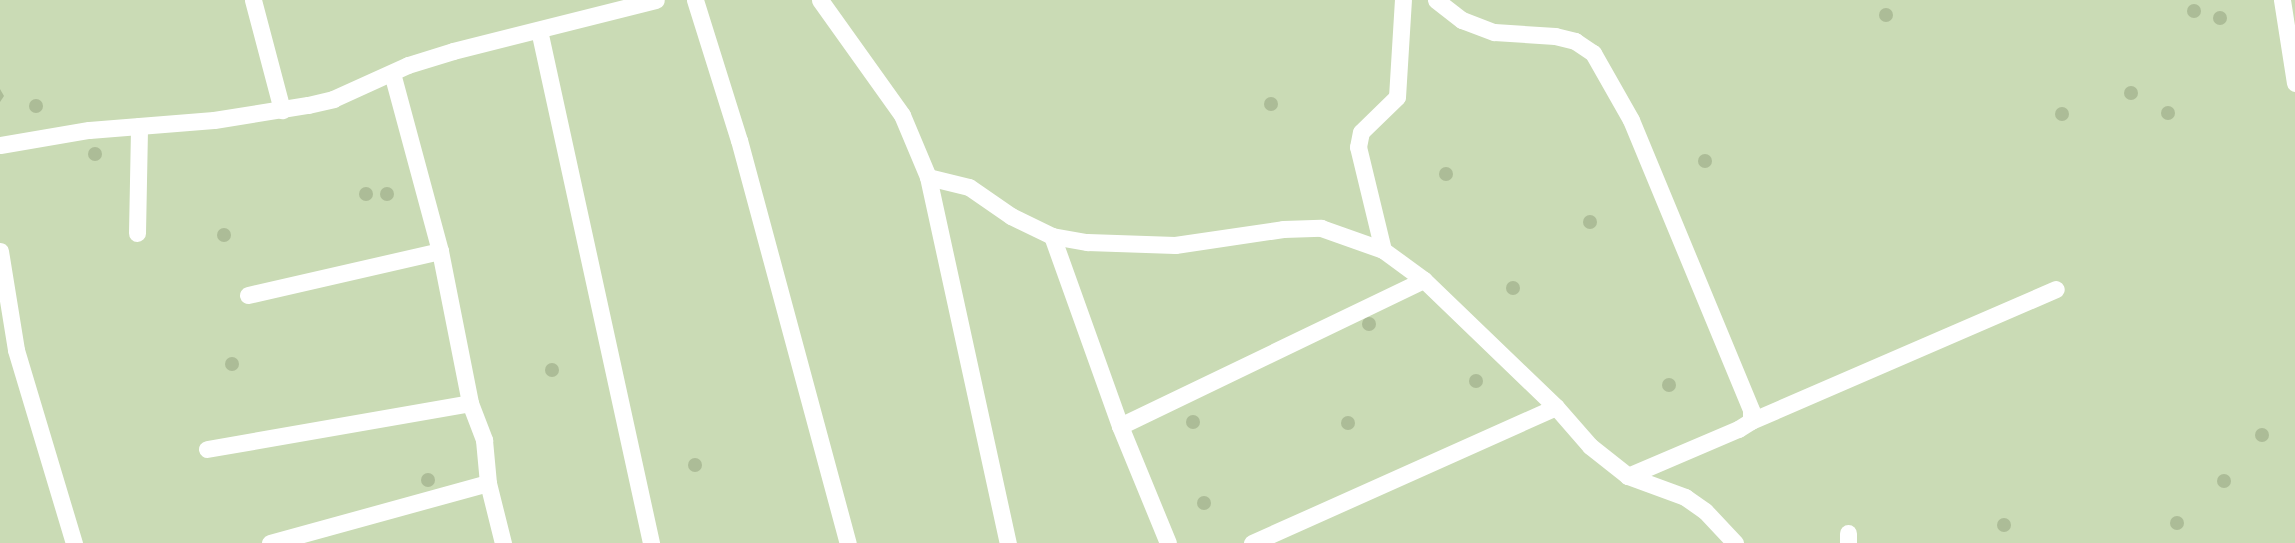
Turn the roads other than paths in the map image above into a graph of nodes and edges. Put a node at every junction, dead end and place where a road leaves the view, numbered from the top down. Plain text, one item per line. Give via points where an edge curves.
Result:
1 (253, 0) edge
2 (656, 0) edge
3 (695, 0) edge
4 (820, 0) edge
5 (1403, 0) edge
6 (1436, 0) edge
7 (2282, 0) edge
8 (539, 30) junction
9 (392, 73) junction
10 (2295, 83) edge
11 (282, 110) junction
12 (139, 126) junction
13 (0, 145) edge
14 (928, 177) junction
15 (137, 233) dead end
16 (1052, 236) junction
17 (1383, 250) junction
18 (0, 251) edge
19 (440, 251) junction
20 (1424, 280) junction
21 (2056, 289) dead end
22 (248, 296) dead end
23 (470, 402) junction
24 (1556, 407) junction
25 (1751, 421) junction
26 (1120, 426) junction
27 (207, 449) dead end
28 (1628, 476) junction
29 (488, 483) junction
30 (74, 543) edge
31 (270, 543) edge
32 (503, 543) edge
33 (651, 543) edge
34 (848, 543) edge
35 (1008, 543) edge
36 (1168, 543) edge
37 (1252, 543) edge
38 (1735, 543) edge

1 - 11 street
2 - 8 street
3 - 34 street via 739,140
4 - 14 street via 902,115
5 - 17 street via 1397,97 1361,132 1358,147
6 - 25 street via 1462,20 1494,32 1555,36 1575,40 1593,54 1631,120 1673,216 1751,410
7 - 10 street
8 - 9 street via 453,51
8 - 33 street
9 - 11 street via 333,99
9 - 19 street
11 - 12 street
12 - 13 street via 89,130
12 - 15 street
14 - 16 street via 969,187 1011,216
14 - 35 street
16 - 17 street via 1087,242 1175,245 1283,229 1321,228
16 - 26 street
17 - 20 street
18 - 30 street via 16,350
19 - 22 street
19 - 23 street
20 - 24 street
20 - 26 street
21 - 25 street
23 - 27 street
23 - 29 street via 484,440
24 - 28 street via 1590,446
24 - 37 street
25 - 28 street
26 - 36 street
28 - 38 street via 1685,497 1705,511
29 - 31 street
29 - 32 street

